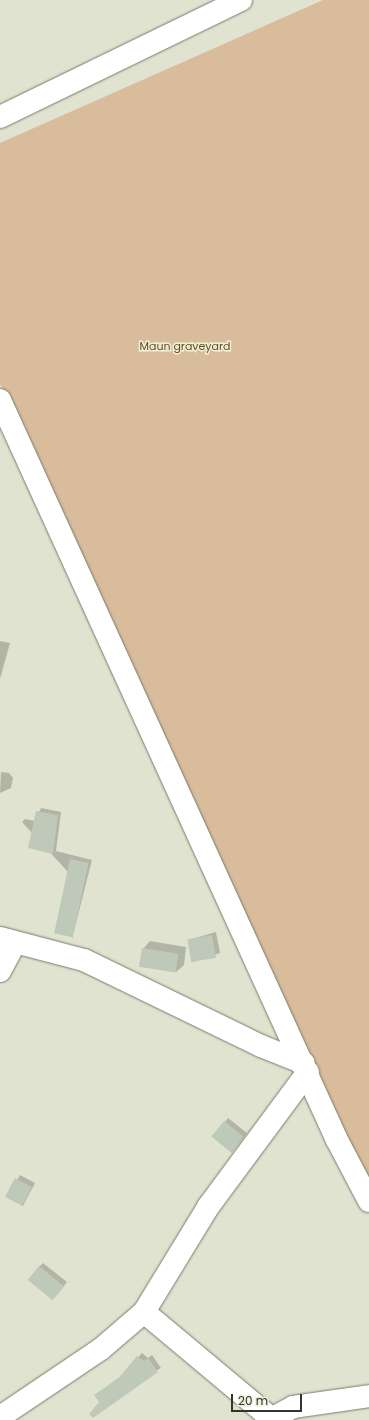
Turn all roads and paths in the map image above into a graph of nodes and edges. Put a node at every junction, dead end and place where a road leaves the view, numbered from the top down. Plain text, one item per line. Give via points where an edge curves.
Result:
1 (241, 0) edge
2 (0, 117) edge
3 (0, 400) edge
4 (7, 941) edge
5 (0, 971) edge
6 (306, 1068) junction
7 (369, 1201) edge
8 (144, 1312) junction
9 (369, 1396) edge
10 (0, 1417) edge
11 (271, 1419) edge

1 - 2 street
3 - 6 street
4 - 5 street
4 - 6 street via 84,960
6 - 7 street
6 - 8 street via 208,1207
8 - 10 street via 101,1349
8 - 11 street
9 - 11 street via 293,1407

